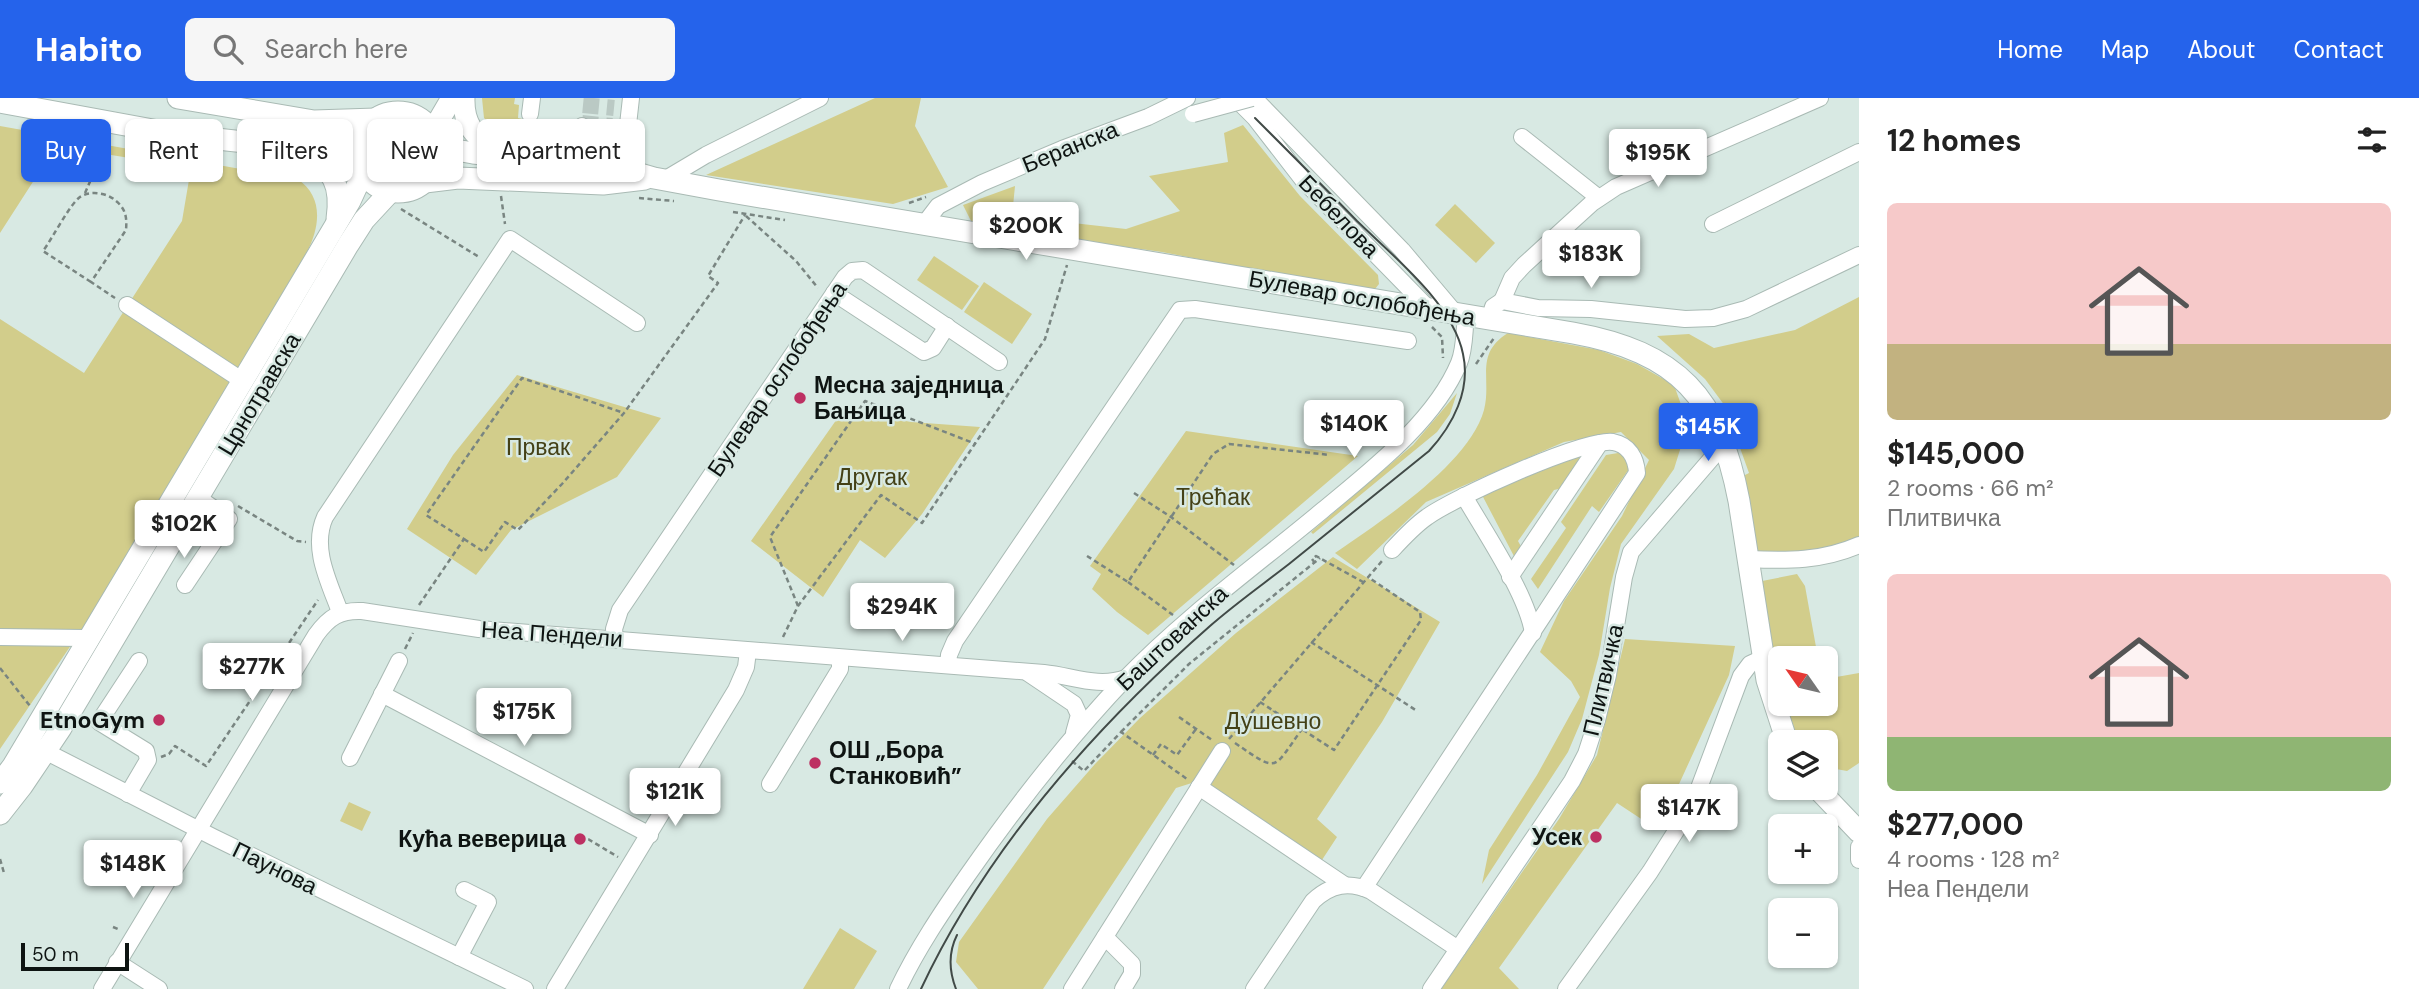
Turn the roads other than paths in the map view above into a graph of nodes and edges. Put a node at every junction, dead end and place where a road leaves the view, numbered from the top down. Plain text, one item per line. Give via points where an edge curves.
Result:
1 (178, 98) edge
2 (419, 98) edge
3 (452, 98) edge
4 (464, 98) edge
5 (820, 98) edge
6 (1187, 98) edge
7 (1235, 98) edge
8 (1253, 98) edge
9 (1820, 98) edge
10 (0, 102) edge
11 (50, 104) edge
12 (244, 104) edge
13 (400, 113) junction
14 (1148, 117) junction
15 (376, 119) edge
16 (418, 119) edge
17 (442, 119) edge
18 (367, 120) edge
19 (367, 128) edge
20 (477, 135) edge
21 (1522, 137) dead end
22 (237, 141) edge
23 (1859, 152) edge
24 (353, 164) edge
25 (361, 168) junction
26 (645, 175) edge
27 (463, 178) edge
28 (659, 179) junction
29 (335, 182) edge
30 (425, 182) edge
31 (1599, 198) junction
32 (395, 200) junction
33 (925, 223) junction
34 (1713, 224) dead end
35 (336, 225) junction
36 (1859, 255) edge
37 (832, 298) junction
38 (1502, 301) junction
39 (127, 305) road end
40 (1429, 309) junction
41 (1461, 315) junction
42 (637, 323) dead end
43 (947, 327) junction
44 (1495, 327) junction
45 (1408, 341) dead end
46 (999, 362) dead end
47 (243, 381) junction
48 (1600, 443) junction
49 (1724, 444) junction
50 (1464, 496) junction
51 (197, 497) junction
52 (1859, 545) edge
53 (1392, 550) road end
54 (1748, 559) junction
55 (1510, 577) junction
56 (185, 585) dead end
57 (340, 612) junction
58 (1533, 633) junction
59 (0, 637) edge
60 (615, 638) junction
61 (89, 641) junction
62 (748, 651) junction
63 (836, 657) junction
64 (1763, 658) junction
65 (139, 661) dead end
66 (399, 661) road end
67 (948, 665) junction
68 (1026, 673) junction
69 (1126, 678) junction
70 (382, 694) junction
71 (1782, 730) edge
72 (37, 746) junction
73 (1225, 746) road end
74 (1066, 747) junction
75 (350, 758) dead end
76 (0, 783) edge
77 (770, 784) dead end
78 (1199, 787) junction
79 (128, 794) junction
80 (1828, 800) edge
81 (0, 814) edge
82 (197, 829) junction
83 (1859, 832) edge
84 (650, 835) junction
85 (1859, 847) edge
86 (1859, 860) edge
87 (1343, 884) junction
88 (1364, 888) junction
89 (464, 890) dead end
90 (1105, 937) junction
91 (1458, 949) junction
92 (459, 957) junction
93 (117, 962) junction
94 (1266, 982) edge
95 (156, 988) edge
96 (102, 989) edge
97 (525, 989) edge
98 (555, 989) edge
99 (898, 989) edge
100 (1072, 989) edge
101 (1123, 989) edge
102 (1254, 989) edge
103 (1431, 989) edge
104 (1566, 989) edge

1 - 12 main road
2 - 13 main road
3 - 17 main road
4 - 20 main road via 465,118
5 - 28 street
6 - 14 street, Беранска
7 - 40 street, Бебелова via 1303,180
8 - 14 street, Беранска, bridge via 1193,114
8 - 41 street
9 - 31 street
10 - 11 main road
11 - 22 main road via 180,135
12 - 18 main road via 322,122
13 - 15 main road
13 - 16 main road
14 - 33 street, Беранска via 982,183 938,206
19 - 25 main road via 360,141
21 - 31 street
23 - 34 street
24 - 25 main road
25 - 32 main road
25 - 35 main road, Црнотравска via 356,192
26 - 28 main road, Булевар ослобођења
27 - 28 main road, Булевар ослобођења via 603,184
28 - 33 main road, Булевар ослобођења
29 - 35 main road
30 - 32 main road
31 - 38 street via 1524,265
32 - 51 main road, Црнотравска via 364,220
33 - 40 main road, Булевар ослобођења
35 - 47 main road, Црнотравска
36 - 38 street via 1746,309 1713,318 1538,308
37 - 43 street via 924,352 933,348
37 - 43 street, Булевар ослобођења via 852,271 863,270
37 - 60 street, Булевар ослобођења via 620,610
38 - 44 street via 1493,307
39 - 47 street
40 - 41 main road, Булевар ослобођења
41 - 44 main road, Булевар ослобођења
41 - 69 street, Баштованска via 1459,364 1420,421 1355,483 1225,588
42 - 57 street via 510,239 321,526 321,559
43 - 46 street, Булевар ослобођења
44 - 49 main road, Булевар ослобођења via 1589,336 1649,356 1693,389
45 - 67 street, Булевар ослобођења via 1180,310 955,641
47 - 61 main road, Црнотравска
48 - 50 street via 1557,455
48 - 55 street
48 - 58 street via 1610,441 1625,447 1635,460 1637,473
49 - 54 main road, Булевар ослобођења
49 - 91 street, Плитвичка via 1631,552 1608,675 1586,754
50 - 53 street via 1428,516
50 - 55 street
51 - 56 street via 229,519
51 - 72 main road, Црнотравска
52 - 54 street via 1819,558
54 - 64 main road, Булевар ослобођења
55 - 58 street
57 - 60 street, Неа Пендели via 362,611 480,629
57 - 82 street via 316,635
58 - 88 street
59 - 61 street
60 - 62 street, Неа Пендели
61 - 72 main road, Црнотравска
62 - 63 street, Неа Пендели
62 - 84 street via 743,678
63 - 67 street, Неа Пендели
63 - 77 street via 840,669
64 - 71 main road, Булевар ослобођења
64 - 104 street via 1750,664 1737,685 1693,804
65 - 79 street via 99,722 146,751 148,760
66 - 70 street
67 - 68 street, Неа Пендели
68 - 69 street, Неа Пендели via 1095,683
68 - 74 street, Неа Пендели via 1077,708 1077,726
69 - 74 street, Баштованска
70 - 75 street
70 - 84 street
72 - 76 main road, Црнотравска
72 - 79 street, Паунова
72 - 81 main road, Црнотравска
73 - 78 street
74 - 99 street, Баштованска via 985,850
78 - 87 street
78 - 90 street
79 - 82 street, Паунова
80 - 83 main road
82 - 92 street, Паунова
82 - 93 street
84 - 98 street
85 - 86 street
87 - 88 street
87 - 94 street via 1313,901
88 - 91 street
89 - 92 street via 488,902
90 - 100 street
90 - 101 street via 1132,964
91 - 103 street, Плитвичка
92 - 97 street, Паунова
93 - 95 street
93 - 96 street
94 - 102 street

